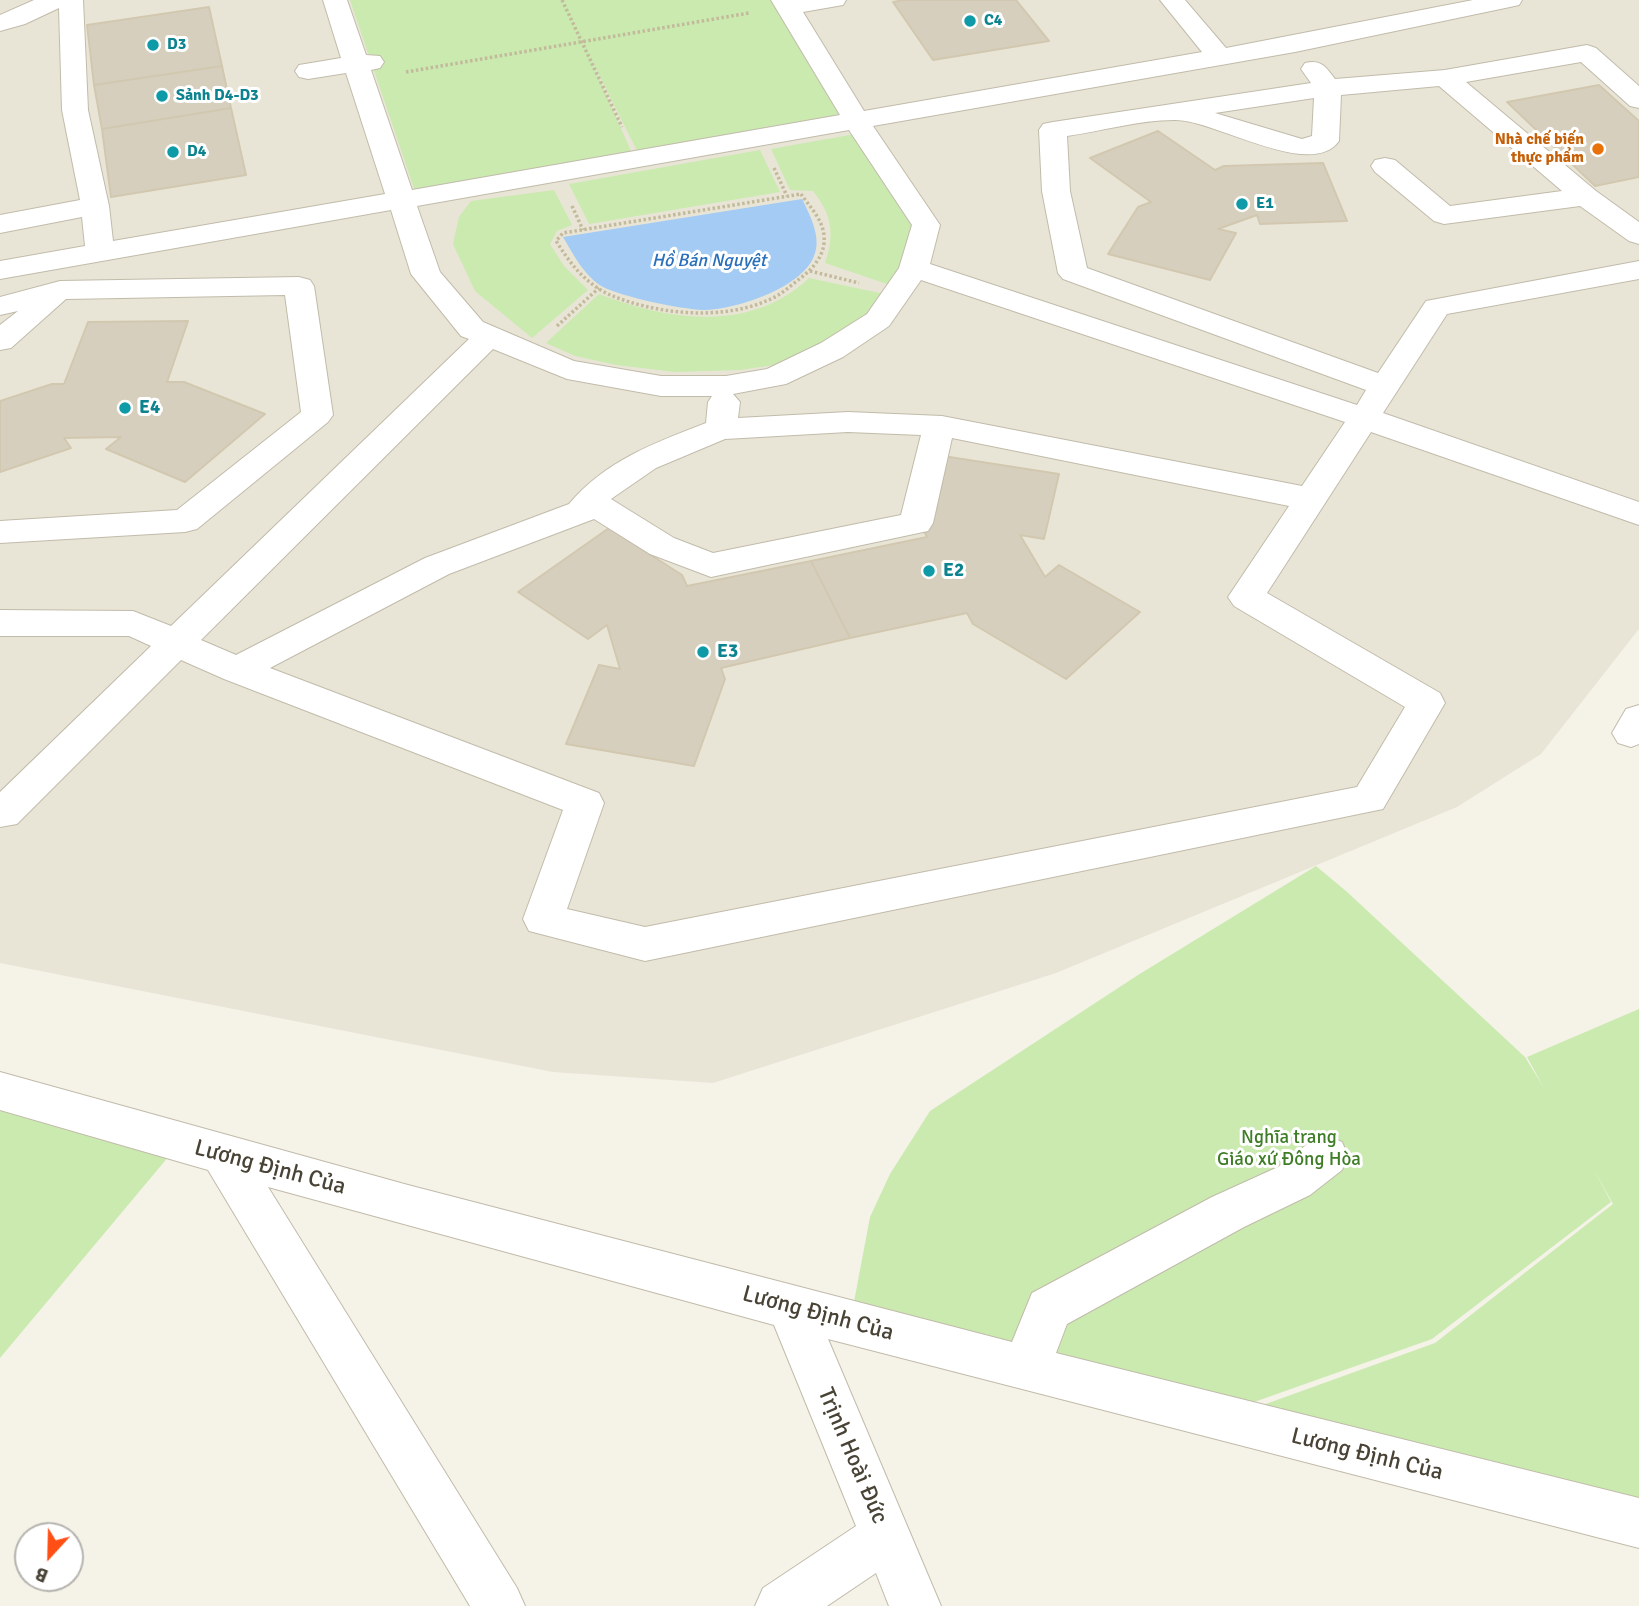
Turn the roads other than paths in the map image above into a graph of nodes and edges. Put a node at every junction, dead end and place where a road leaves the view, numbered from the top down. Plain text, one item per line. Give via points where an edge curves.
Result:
1 (71, 0) edge
2 (335, 0) edge
3 (834, 0) edge
4 (1172, 0) edge
5 (1425, 0) edge
6 (1510, 0) edge
7 (46, 1) edge
8 (785, 3) edge
9 (0, 23) edge
10 (1268, 24) dead end
11 (1229, 30) dead end
12 (1203, 34) junction
13 (1295, 44) junction
14 (1219, 56) junction
15 (364, 69) junction
16 (308, 71) dead end
17 (1445, 78) junction
18 (1328, 88) junction
19 (1639, 100) edge
20 (1178, 111) junction
21 (857, 122) junction
22 (1385, 166) dead end
23 (1586, 197) junction
24 (400, 200) junction
25 (94, 206) junction
26 (0, 224) edge
27 (1639, 235) edge
28 (100, 253) junction
29 (914, 268) junction
30 (0, 270) edge
31 (1639, 270) edge
32 (60, 290) junction
33 (0, 306) edge
34 (489, 337) junction
35 (0, 341) edge
36 (726, 386) junction
37 (1385, 386) junction
38 (1364, 418) junction
39 (939, 426) junction
40 (722, 429) junction
41 (1310, 499) junction
42 (589, 501) junction
43 (1639, 514) edge
44 (0, 532) edge
45 (0, 623) edge
46 (177, 643) junction
47 (237, 670) junction
48 (3, 813) dead end
49 (0, 1091) edge
50 (224, 1156) junction
51 (1326, 1156) dead end
52 (790, 1306) junction
53 (1026, 1368) junction
54 (1639, 1523) edge
55 (885, 1537) junction
56 (499, 1606) edge
57 (780, 1606) edge
58 (915, 1606) edge

1 - 25 street via 75,110
2 - 15 street
3 - 8 street
4 - 12 street
5 - 10 street
6 - 13 street
7 - 9 street via 14,21
8 - 21 street
11 - 12 street
12 - 14 street
13 - 14 street
13 - 18 street
14 - 21 street
15 - 16 street
15 - 24 street
17 - 18 street
17 - 19 street via 1587,53
17 - 23 street
18 - 20 street
18 - 20 street via 1325,141 1301,148
20 - 37 street via 1053,130 1056,191 1073,273
21 - 24 street
21 - 29 street via 926,225
22 - 23 street via 1444,215
23 - 27 street
24 - 28 street
24 - 34 street via 426,274 472,329
25 - 26 street
25 - 28 street
28 - 30 street
29 - 36 street via 878,320 832,350 775,377
29 - 38 street
31 - 37 street via 1437,307
32 - 33 street
32 - 35 street
32 - 44 street via 299,286 317,415 185,521
34 - 36 street via 567,369 661,386
34 - 46 street
36 - 40 street
37 - 38 street
38 - 41 street
38 - 43 street
39 - 40 street via 848,422
39 - 41 street
39 - 42 street via 916,523 711,565 662,546
40 - 42 street via 635,463
41 - 47 street via 1246,597 1427,703 1369,799 645,944 544,919 585,803
42 - 47 street via 581,512 437,566
45 - 46 street via 133,624
46 - 47 street
46 - 48 street
49 - 50 street, Lương Định Của
50 - 52 street, Lương Định Của
50 - 56 street
51 - 53 street via 1294,1181 1049,1310
52 - 53 street, Lương Định Của
52 - 55 street, Trịnh Hoài Đức
53 - 54 street, Lương Định Của
55 - 57 street
55 - 58 street, Trịnh Hoài Đức

